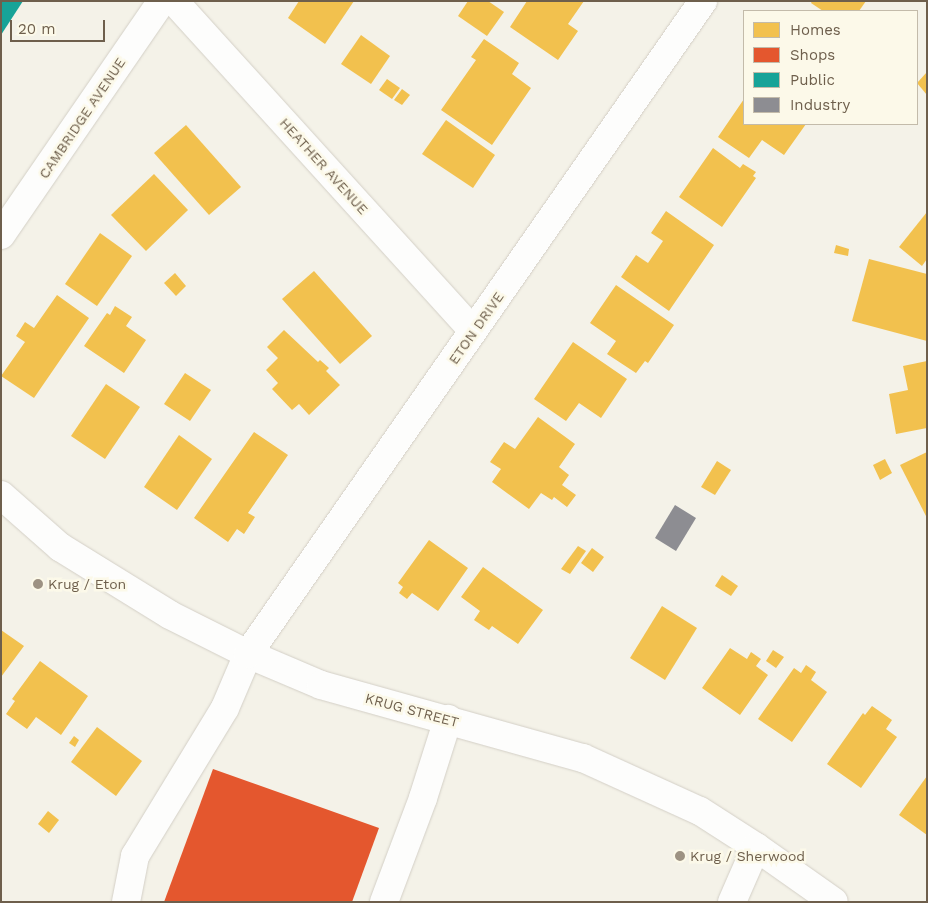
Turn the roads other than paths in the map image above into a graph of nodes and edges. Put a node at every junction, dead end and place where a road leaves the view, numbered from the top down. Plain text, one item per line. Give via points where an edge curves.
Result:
1 (162, 1) edge
2 (174, 1) edge
3 (703, 1) edge
4 (1, 235) edge
5 (473, 331) junction
6 (1, 495) edge
7 (248, 654) junction
8 (448, 719) junction
9 (756, 847) junction
10 (126, 902) edge
11 (384, 902) edge
12 (732, 902) edge
13 (834, 902) edge

1 - 4 street, CAMBRIDGE AVENUE
2 - 5 street, HEATHER AVENUE
3 - 5 street, ETON DRIVE
5 - 7 street, ETON DRIVE
6 - 7 street, KRUG STREET via 60,547 170,615
7 - 8 street, KRUG STREET via 321,685
7 - 10 street, ETON DRIVE via 225,708 135,856
8 - 9 street, KRUG STREET via 583,758 700,811
8 - 11 street
9 - 12 street
9 - 13 street, KRUG STREET

